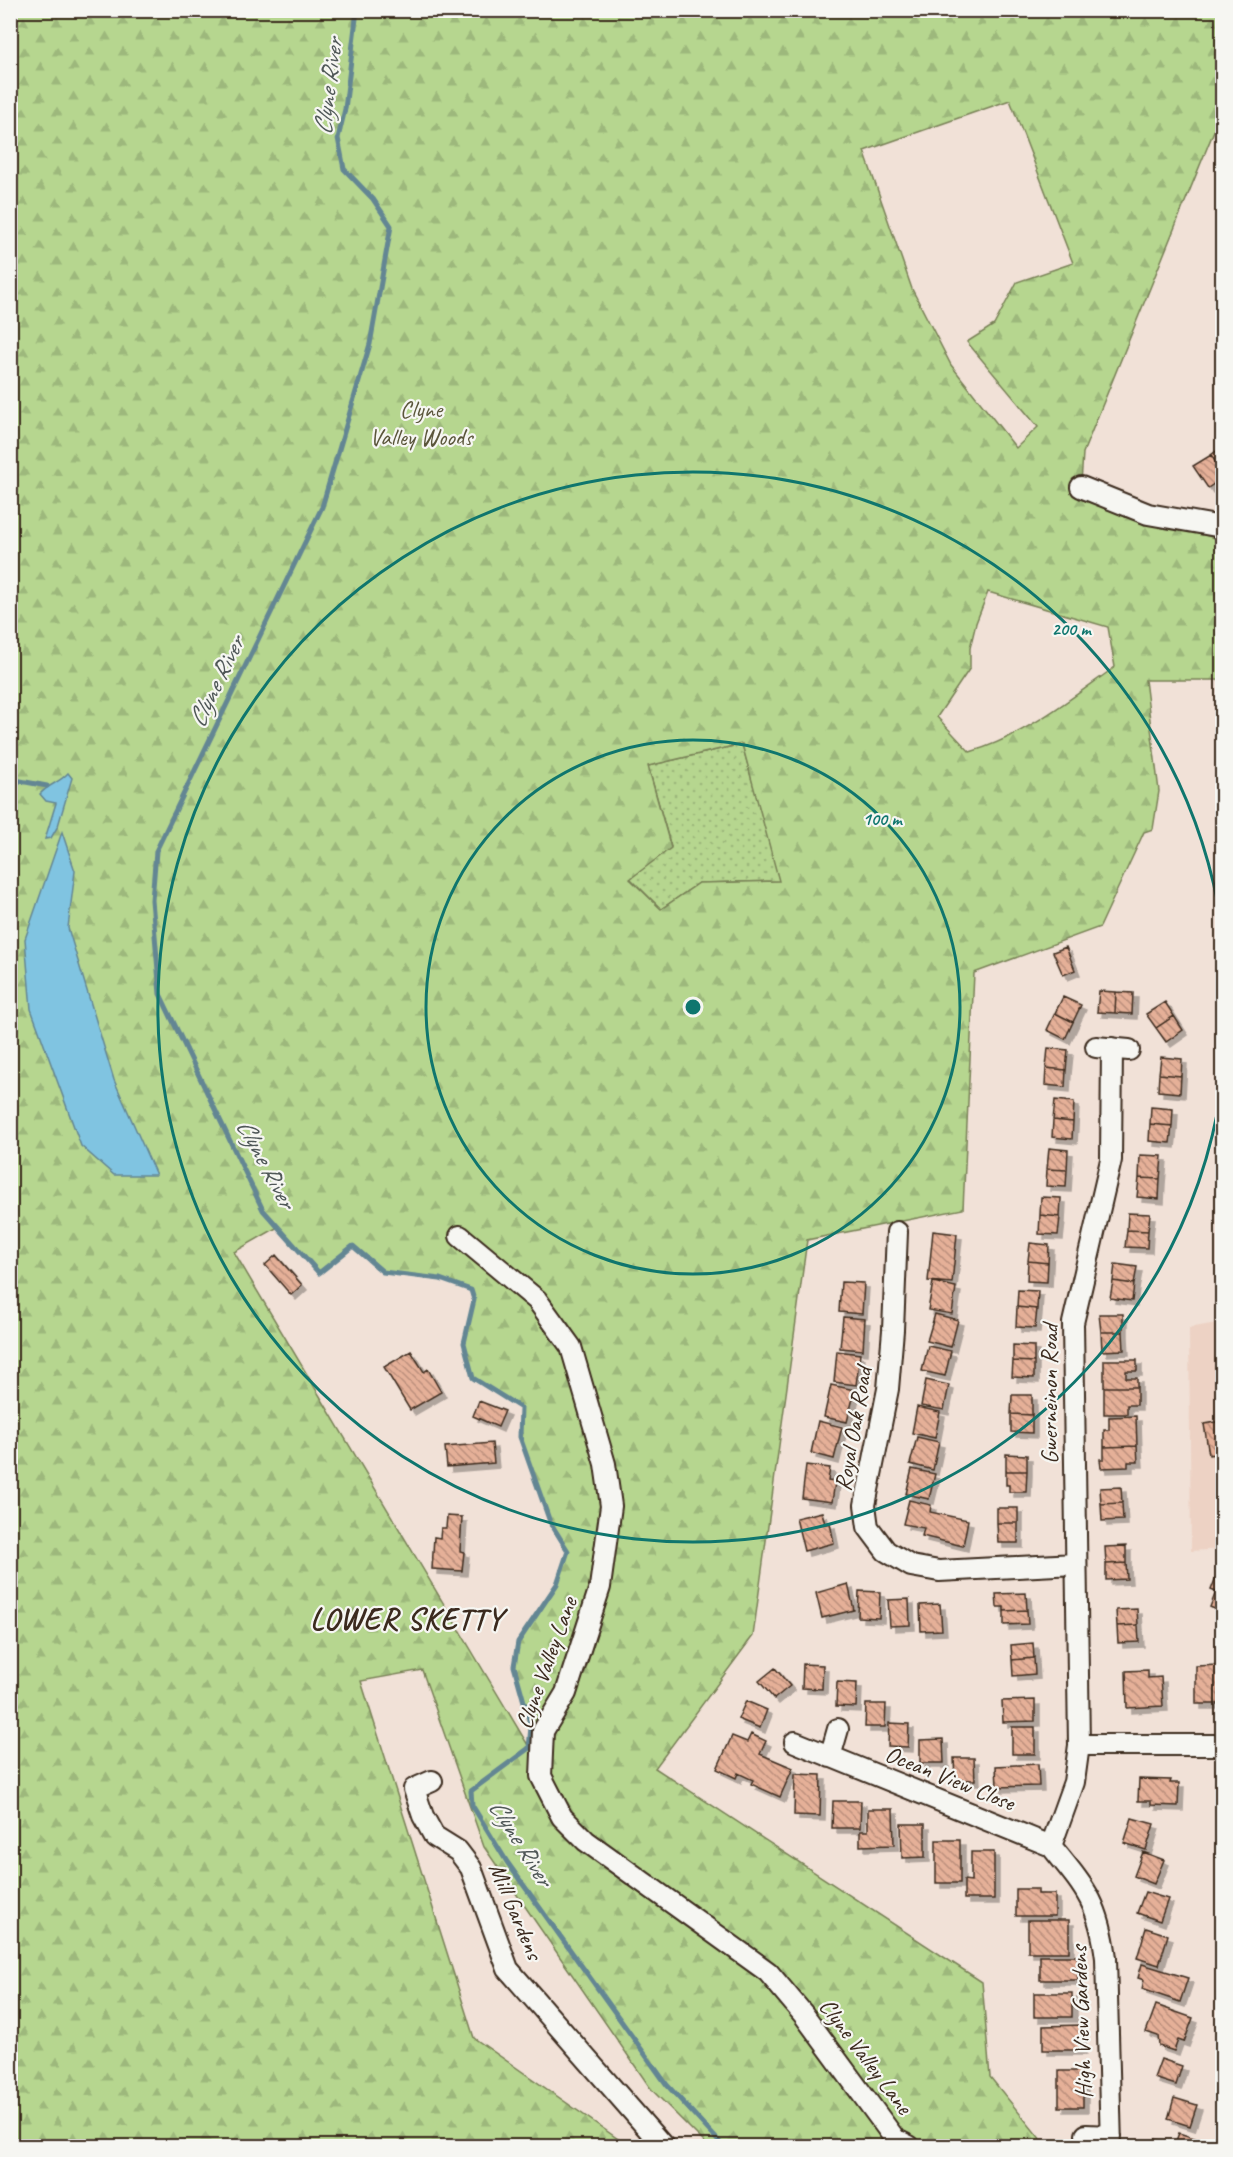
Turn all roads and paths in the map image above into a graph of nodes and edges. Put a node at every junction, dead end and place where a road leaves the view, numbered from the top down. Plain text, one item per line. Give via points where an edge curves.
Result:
1 (1081, 487) dead end
2 (1222, 527) edge
3 (1113, 1048) dead end
4 (897, 1232) dead end
5 (460, 1236) dead end
6 (1076, 1564) junction
7 (838, 1730) dead end
8 (795, 1742) dead end
9 (1079, 1745) junction
10 (1222, 1745) edge
11 (830, 1756) junction
12 (432, 1781) dead end
13 (1052, 1846) junction
14 (1086, 2135) dead end
15 (1111, 2141) edge
16 (663, 2146) edge
17 (909, 2146) edge

1 - 2 street via 1148,514
3 - 6 street, Gwerneinon Road via 1111,1160 1073,1323
4 - 6 street, Royal Oak Road via 887,1259 888,1389 865,1505 868,1527 886,1551 910,1566 930,1569
5 - 17 street, Clyne Valley Lane via 537,1300 571,1347 605,1464 610,1496 600,1587 566,1694 543,1731 541,1776 562,1817 586,1841 768,1972 895,2139
6 - 9 street, Gwerneinon Road
7 - 11 street
8 - 11 street, Ocean View Close
9 - 10 street
9 - 13 street, Gwerneinon Road via 1074,1782
11 - 13 street, Ocean View Close
12 - 16 street, Mill Gardens via 414,1789 423,1815 434,1836 458,1851 471,1868 508,1969
13 - 15 street, High View Gardens via 1089,1893 1103,1930
14 - 15 street, High View Gardens

